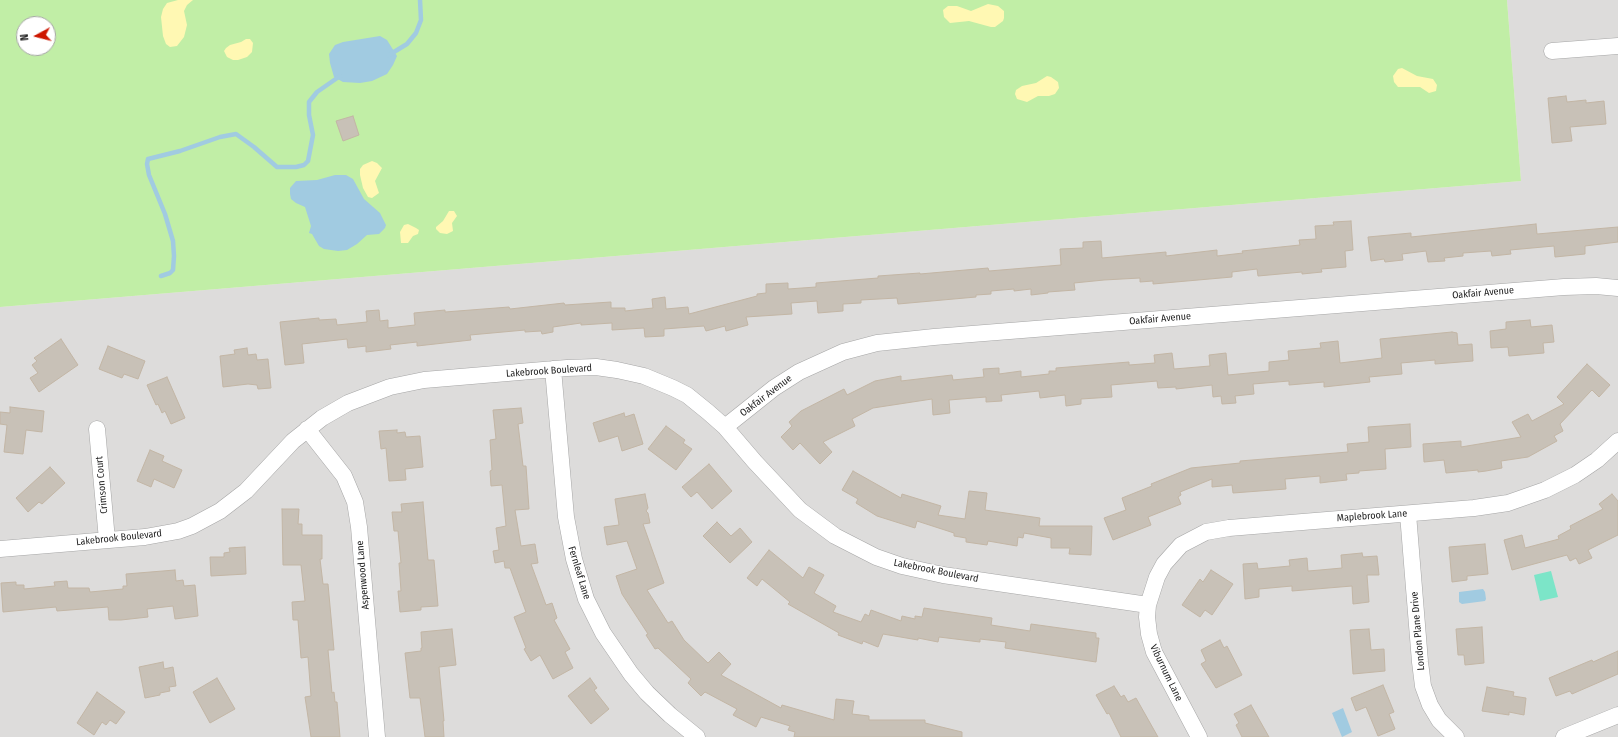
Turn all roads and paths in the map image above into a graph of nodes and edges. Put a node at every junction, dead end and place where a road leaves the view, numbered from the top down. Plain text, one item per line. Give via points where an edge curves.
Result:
1 (1618, 46) edge
2 (1552, 51) dead end
3 (1618, 288) edge
4 (553, 369) junction
5 (725, 427) junction
6 (97, 429) dead end
7 (307, 429) junction
8 (1618, 441) edge
9 (1408, 514) junction
10 (107, 540) junction
11 (0, 549) edge
12 (1148, 605) junction
13 (1618, 715) edge
14 (377, 737) edge
15 (697, 737) edge
16 (1199, 737) edge
17 (1456, 737) edge
18 (1564, 737) edge

1 - 2 street
3 - 5 street, Oakfair Avenue via 1564,287 934,337 877,344 843,352 799,372 774,388
4 - 5 street, Lakebrook Boulevard via 596,367 644,376 687,396
4 - 7 street, Lakebrook Boulevard via 424,380 398,386 348,403
4 - 15 street, Fernleaf Lane via 566,517 574,559 586,599 603,633 631,674 652,697
5 - 12 street, Lakebrook Boulevard via 800,510 835,536 882,560 943,575
6 - 10 street, Crimson Court
7 - 10 street, Lakebrook Boulevard via 246,491 206,519 161,534
7 - 14 street, Aspenwood Lane via 344,476 355,502
8 - 9 street, Maplebrook Lane via 1575,475 1525,498 1480,508
9 - 12 street, Maplebrook Lane via 1247,526 1206,532 1181,546 1164,564
9 - 17 street, London Plane Drive via 1423,686 1439,720
10 - 11 street, Lakebrook Boulevard
12 - 16 street, Viburnum Lane via 1149,634 1154,652
13 - 18 street

